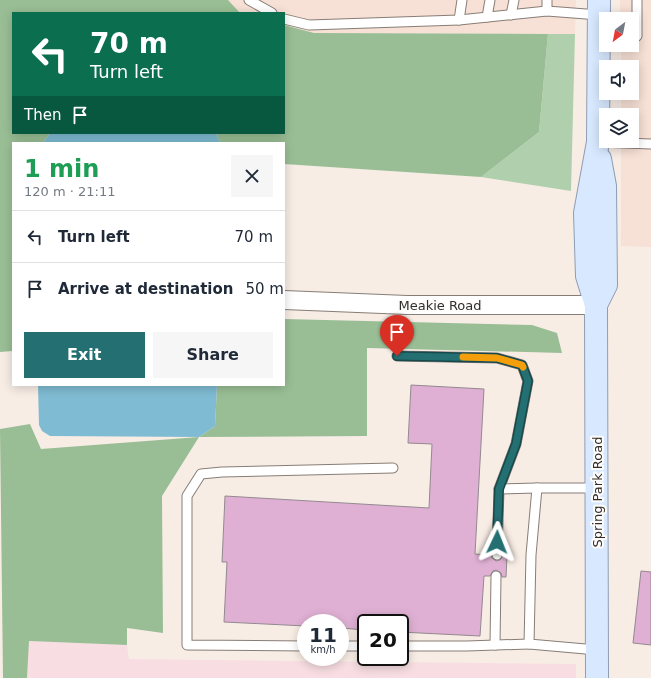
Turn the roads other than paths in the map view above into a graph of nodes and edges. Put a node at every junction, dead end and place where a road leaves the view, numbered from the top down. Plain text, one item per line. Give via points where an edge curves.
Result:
1 (249, 0) edge
2 (462, 0) edge
3 (490, 0) edge
4 (514, 0) edge
5 (547, 0) edge
6 (637, 0) edge
7 (547, 11) junction
8 (270, 12) edge
9 (637, 12) edge
10 (511, 15) junction
11 (487, 17) junction
12 (285, 19) edge
13 (459, 20) junction
14 (599, 20) edge
15 (600, 52) edge
16 (598, 142) junction
17 (651, 144) edge
18 (285, 300) edge
19 (596, 305) junction
20 (397, 356) dead end
21 (393, 468) dead end
22 (537, 488) junction
23 (597, 488) junction
24 (499, 489) junction
25 (497, 556) dead end
26 (496, 576) dead end
27 (529, 644) junction
28 (495, 645) junction
29 (297, 646) edge
30 (409, 646) edge
31 (597, 650) junction
32 (597, 678) edge

1 - 8 lane
2 - 13 lane
3 - 11 lane
4 - 10 lane
5 - 7 lane
6 - 9 lane
7 - 10 lane
7 - 14 lane
10 - 11 lane
11 - 13 lane
12 - 13 lane via 309,25
15 - 16 main road, Spring Park Road
16 - 17 lane
16 - 19 main road, Spring Park Road via 585,213 587,276
18 - 19 street, Meakie Road via 407,305
19 - 23 main road, Spring Park Road
20 - 24 lane via 497,358 522,365 528,381 516,444
21 - 29 lane via 201,474 187,496 187,645
22 - 23 lane
22 - 24 lane
22 - 27 lane via 531,555
23 - 31 main road, Spring Park Road
24 - 25 lane
26 - 28 lane
27 - 28 lane
27 - 31 lane
28 - 30 lane
31 - 32 main road, Spring Park Road

